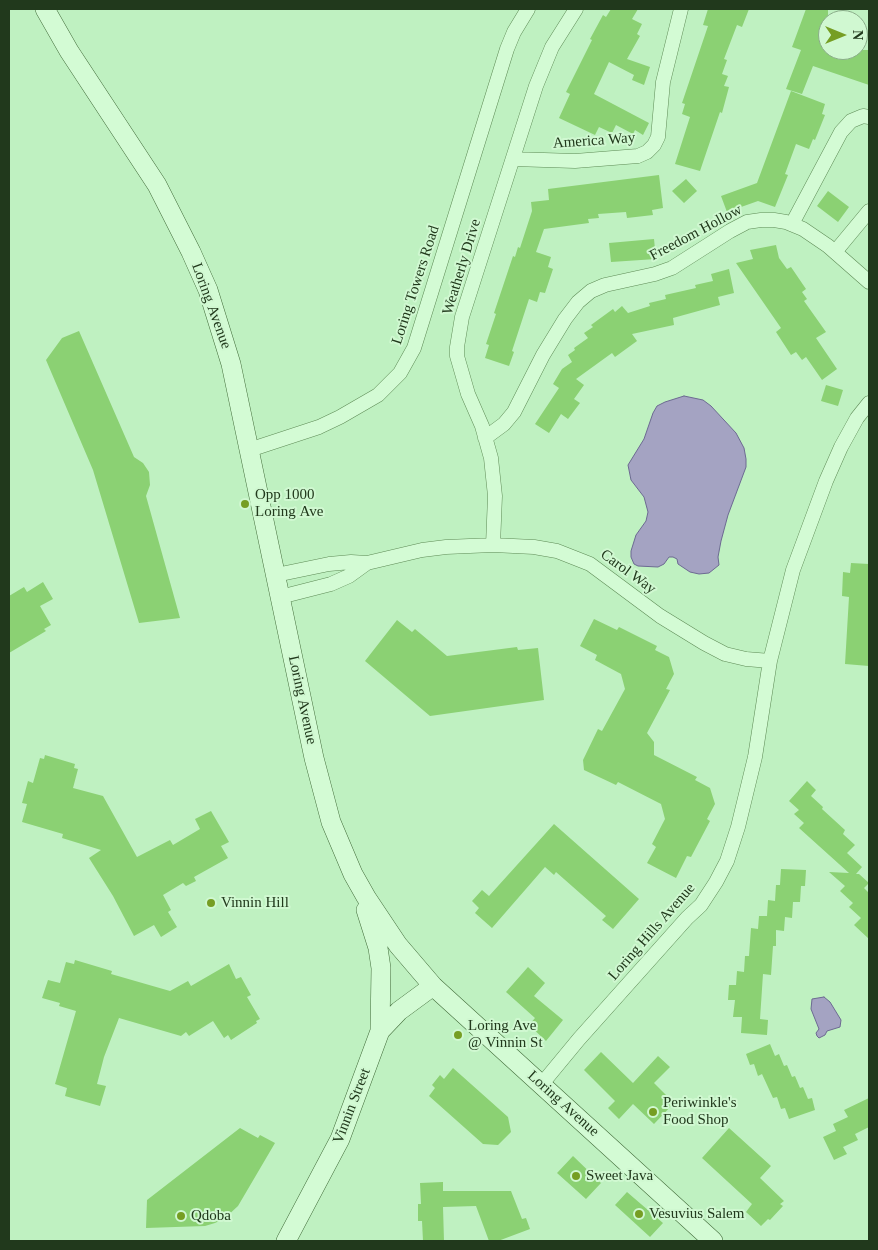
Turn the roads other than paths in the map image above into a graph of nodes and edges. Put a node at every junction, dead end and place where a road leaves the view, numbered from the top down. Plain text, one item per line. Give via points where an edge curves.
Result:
1 (45, 9) edge
2 (528, 9) edge
3 (576, 9) edge
4 (681, 9) edge
5 (869, 117) edge
6 (513, 159) junction
7 (869, 211) edge
8 (792, 224) junction
9 (835, 252) junction
10 (869, 282) edge
11 (869, 403) edge
12 (485, 438) junction
13 (249, 450) junction
14 (493, 545) junction
15 (368, 563) junction
16 (276, 575) junction
17 (280, 597) junction
18 (770, 661) junction
19 (353, 874) junction
20 (433, 986) junction
21 (380, 1031) junction
22 (541, 1085) junction
23 (286, 1241) edge
24 (713, 1241) edge

1 - 13 main road, Loring Avenue via 157,185 200,271 231,364
2 - 13 street, Loring Towers Road via 514,32 414,348 400,373 378,395 340,417
3 - 6 street, Weatherly Drive via 546,59
4 - 6 street, America Way via 663,82 658,137 647,152 638,156 575,161
5 - 8 street via 850,121 841,132
6 - 12 street, Weatherly Drive via 462,317 457,347 468,394
7 - 9 street
8 - 9 street, Freedom Hollow
8 - 12 street, Freedom Hollow via 774,220 748,222 672,268 590,291 565,319 514,412
9 - 10 street, Freedom Hollow
11 - 18 street via 841,447 826,481 793,570
12 - 14 street, Weatherly Drive via 494,477
13 - 16 main road, Loring Avenue
14 - 15 street, Carol Way via 422,550
14 - 18 street, Carol Way via 557,550 574,557 590,564 660,616 704,643 726,654
15 - 16 street, Carol Way via 329,564
15 - 17 street, Carol Way via 331,584
16 - 17 main road, Loring Avenue
17 - 19 main road, Loring Avenue via 323,793 331,822
18 - 22 street, Loring Hills Avenue via 756,757 738,828 716,882 701,905
19 - 20 main road, Loring Avenue via 398,945
19 - 21 main road via 378,948
20 - 21 main road, Vinnin Street via 399,1011
20 - 22 main road, Loring Avenue
21 - 23 main road, Vinnin Street via 340,1139
22 - 24 main road, Loring Avenue

